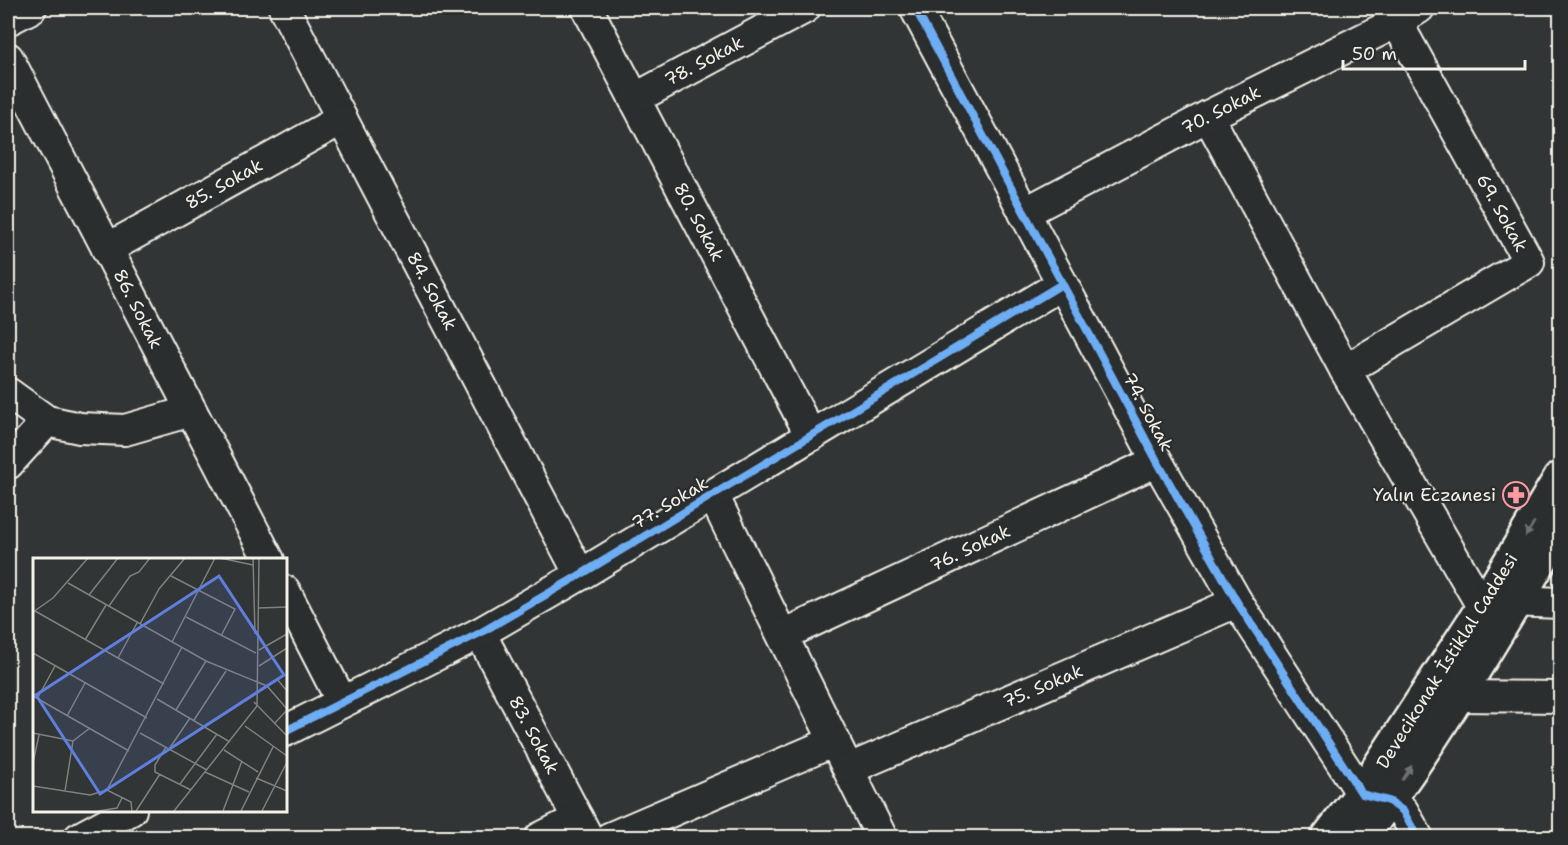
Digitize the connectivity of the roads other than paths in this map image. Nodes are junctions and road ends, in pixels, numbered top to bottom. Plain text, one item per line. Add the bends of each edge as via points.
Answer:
1 (31, 8) edge
2 (284, 8) edge
3 (586, 8) edge
4 (806, 8) edge
5 (915, 8) edge
6 (1402, 12) edge
7 (8, 20) edge
8 (8, 58) edge
9 (634, 99) junction
10 (1208, 116) junction
11 (342, 118) junction
12 (1024, 213) junction
13 (107, 249) junction
14 (1062, 284) junction
15 (1345, 370) junction
16 (8, 393) edge
17 (191, 411) junction
18 (47, 421) junction
19 (811, 436) junction
20 (1157, 461) junction
21 (8, 464) edge
22 (1560, 479) edge
23 (713, 495) junction
24 (1560, 528) edge
25 (268, 558) edge
26 (580, 575) junction
27 (286, 593) edge
28 (1238, 603) junction
29 (1560, 603) edge
30 (1499, 604) junction
31 (480, 633) junction
32 (783, 635) junction
33 (1456, 696) junction
34 (1560, 697) edge
35 (342, 702) junction
36 (286, 730) edge
37 (835, 741) junction
38 (849, 769) junction
39 (1376, 797) junction
40 (127, 812) edge
41 (583, 828) edge
42 (79, 837) edge
43 (540, 837) edge
44 (609, 837) edge
45 (882, 837) edge
46 (1328, 837) edge
47 (1360, 837) edge
48 (1418, 837) edge

1 - 7 street
2 - 11 street, 84. Sokak
3 - 9 street, 80. Sokak
4 - 9 street, 78. Sokak
5 - 12 street, 74. Sokak
6 - 10 street, 70. Sokak
6 - 15 street, 69. Sokak via 1529,262
8 - 13 street, 86. Sokak
9 - 19 street, 80. Sokak
10 - 12 street, 70. Sokak
10 - 15 street
11 - 13 street, 85. Sokak
11 - 26 street, 84. Sokak
12 - 14 street, 74. Sokak
13 - 17 street, 86. Sokak
14 - 19 street, 77. Sokak
14 - 20 street, 74. Sokak
15 - 30 street
16 - 18 street
17 - 18 street via 125,430 80,428
17 - 25 street, 86. Sokak
18 - 21 street
19 - 23 street, 77. Sokak
20 - 28 street, 74. Sokak
20 - 32 street, 76. Sokak
22 -> 30 main road, Devecikonak İstiklal Caddesi
23 - 26 street, 77. Sokak
23 - 32 street
24 - 30 main road, Devecikonak İstiklal Caddesi
26 - 31 street, 77. Sokak
27 - 35 street
28 - 38 street, 75. Sokak
28 - 39 street, 74. Sokak
29 - 30 street
30 - 33 main road, Devecikonak İstiklal Caddesi
30 - 39 main road, Devecikonak İstiklal Caddesi
31 - 35 street, 77. Sokak
31 - 41 street, 83. Sokak
32 - 37 street
33 - 34 street
39 -> 33 main road, Devecikonak İstiklal Caddesi
35 - 36 street, 77. Sokak
37 - 38 street
37 - 44 street
38 - 45 street
39 - 46 main road, Devecikonak İstiklal Caddesi
39 - 47 main road, Devecikonak İstiklal Caddesi
39 - 48 street, 74. Sokak via 1403,811
40 - 42 street
41 - 43 street

